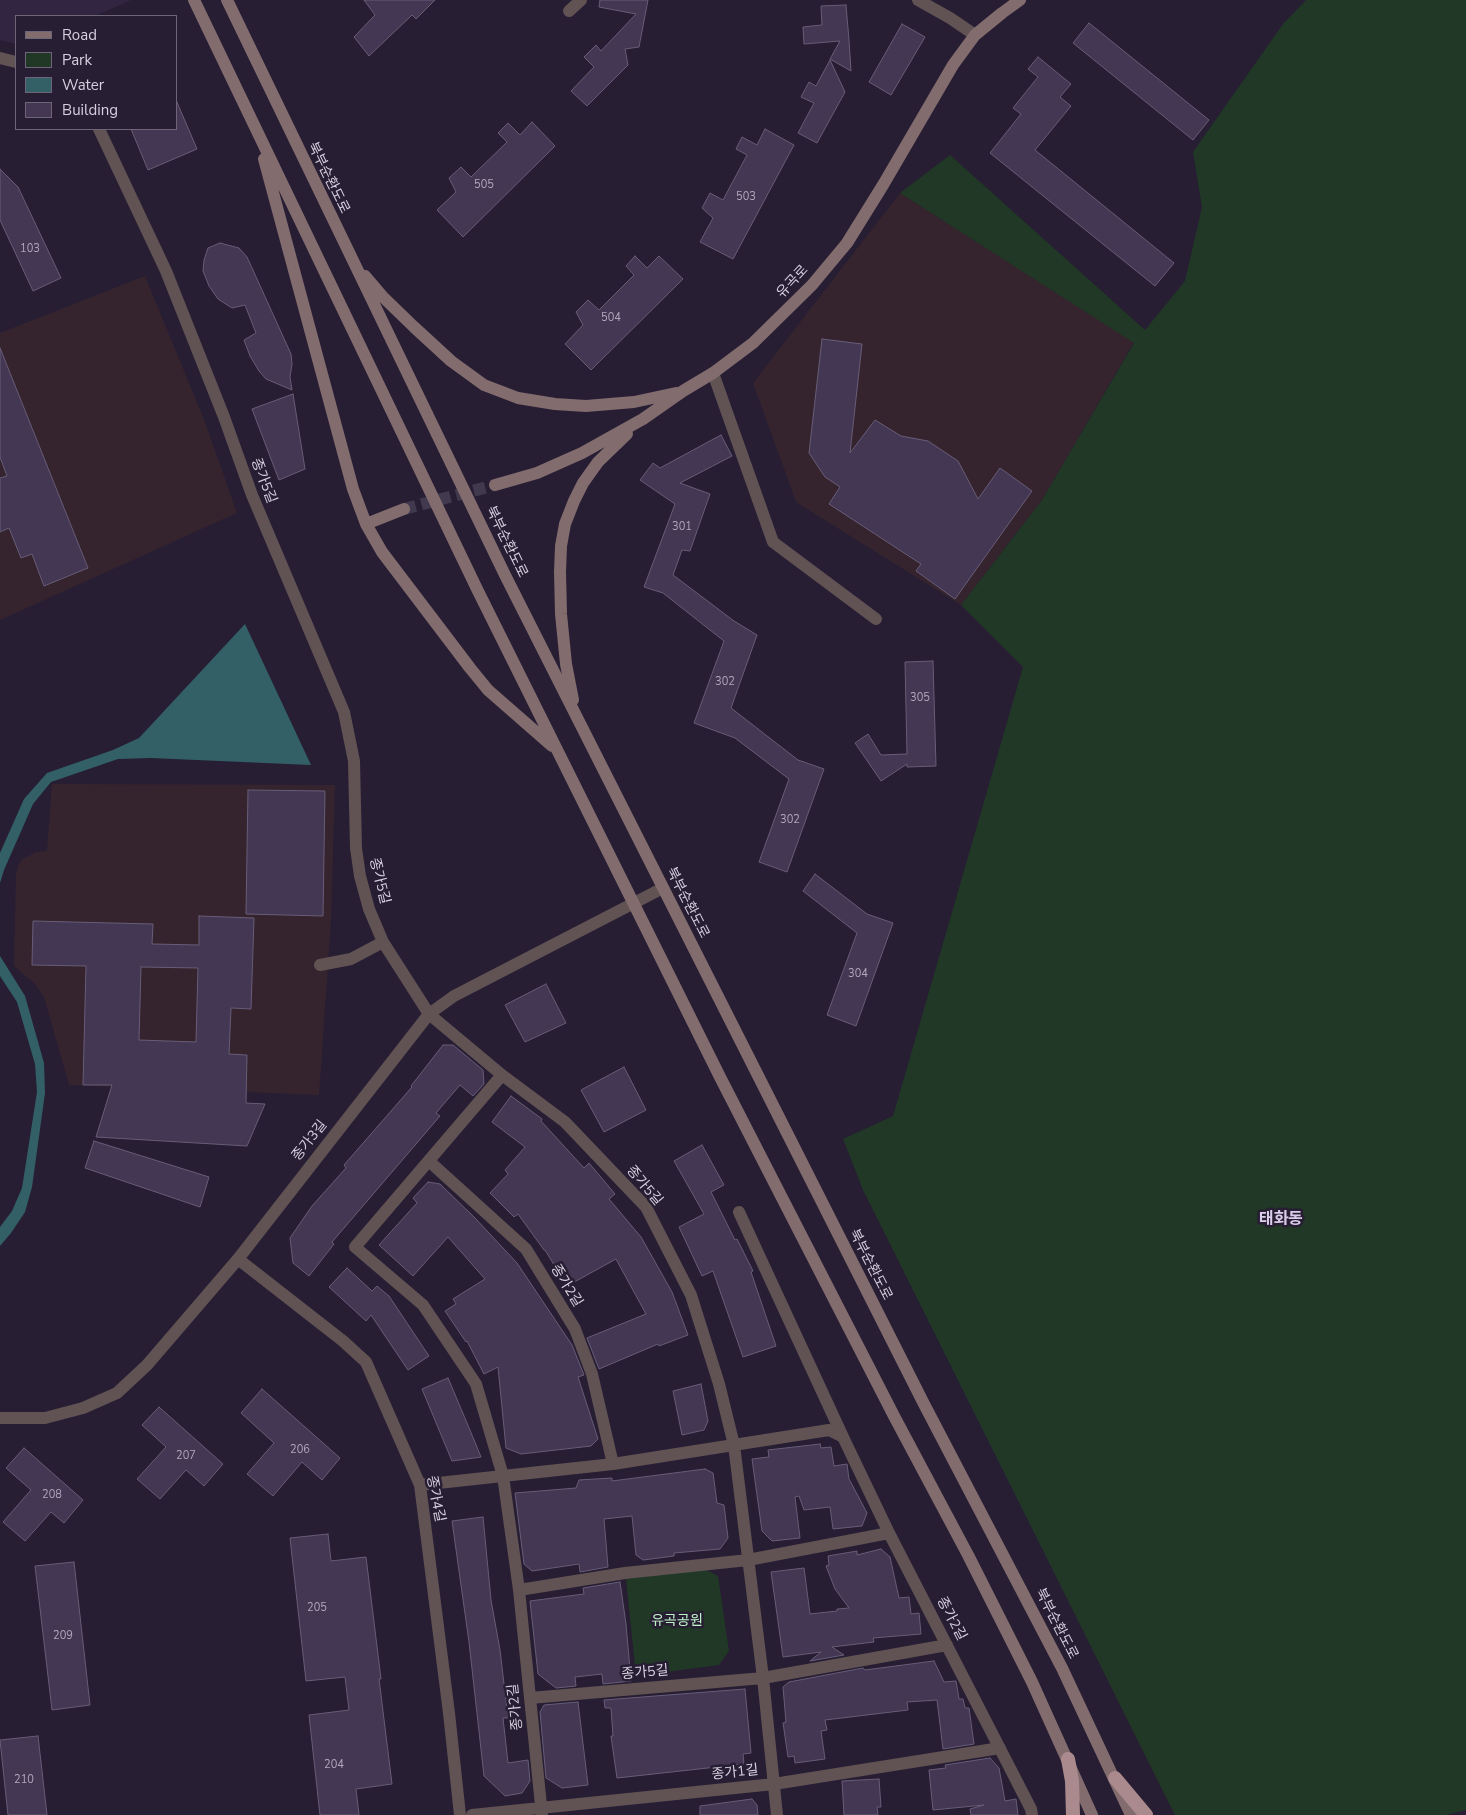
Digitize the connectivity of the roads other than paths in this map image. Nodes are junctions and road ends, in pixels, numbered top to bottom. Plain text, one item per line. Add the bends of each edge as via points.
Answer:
1 (194, 0) edge
2 (227, 0) edge
3 (581, 0) edge
4 (918, 0) edge
5 (1020, 0) edge
6 (569, 11) dead end
7 (975, 35) junction
8 (0, 58) edge
9 (15, 62) edge
10 (252, 121) junction
11 (98, 130) edge
12 (352, 261) junction
13 (713, 373) junction
14 (683, 392) junction
15 (643, 419) junction
16 (496, 484) tunnel mouth
17 (404, 509) tunnel mouth
18 (366, 524) junction
19 (876, 619) dead end
20 (575, 714) junction
21 (557, 751) junction
22 (663, 888) junction
23 (632, 903) junction
24 (383, 942) junction
25 (320, 965) dead end
26 (429, 1014) junction
27 (502, 1075) junction
28 (430, 1162) junction
29 (739, 1212) dead end
30 (238, 1259) junction
31 (0, 1418) edge
32 (843, 1437) junction
33 (734, 1445) junction
34 (613, 1464) junction
35 (503, 1476) junction
36 (420, 1485) junction
37 (889, 1533) junction
38 (748, 1560) junction
39 (519, 1590) junction
40 (947, 1645) junction
41 (763, 1678) junction
42 (530, 1698) junction
43 (1000, 1748) junction
44 (1068, 1759) junction
45 (1115, 1778) junction
46 (774, 1784) junction
47 (542, 1812) edge
48 (460, 1815) edge
49 (472, 1815) edge
50 (777, 1815) edge
51 (1032, 1815) edge
52 (1073, 1815) edge
53 (1092, 1815) edge
54 (1131, 1815) edge
55 (1146, 1815) edge

1 - 10 main road
2 - 12 main road, 북부순환도로
3 - 6 street
4 - 7 street
5 - 7 main road, 유곡로
7 - 13 main road, 유곡로 via 953,65 847,243 784,313 753,343
8 - 9 street
10 - 18 main road
10 - 21 main road
11 - 24 street, 종가5길 via 166,271 252,495 344,712 354,761 356,848 360,876
12 - 14 main road via 382,296 451,361 484,384 518,398 586,406 634,402
12 - 20 main road, 북부순환도로
13 - 14 main road, 유곡로
13 - 19 street via 773,542
14 - 15 main road, 유곡로
15 - 16 main road, 유곡로 via 582,454 537,473
15 - 20 main road via 598,462 580,489 565,524 561,546 561,614
17 - 18 main road
18 - 21 main road via 382,552 476,676
20 - 22 main road, 북부순환도로
21 - 23 main road
22 - 23 street, 종가3길
22 - 45 main road, 북부순환도로 via 924,1404 1062,1668
23 - 26 street, 종가3길 via 454,996
23 - 44 main road via 968,1555
24 - 25 street via 351,959
24 - 26 street, 종가5길
26 - 27 street, 종가5길
26 - 30 street, 종가3길
27 - 28 street
27 - 33 street, 종가5길 via 565,1122 646,1207 691,1295
28 - 34 street, 종가2길 via 526,1249 575,1329 592,1374
28 - 35 street, 종가2길 via 355,1247 423,1305 476,1384
29 - 32 street, 종가2길
30 - 31 street, 종가3길 via 147,1365 117,1393 83,1408 46,1418
30 - 36 street, 종가4길 via 366,1362
32 - 33 street via 830,1430
32 - 37 street, 종가2길
33 - 34 street
33 - 38 street, 종가5길
34 - 35 street
35 - 36 street
35 - 39 street, 종가2길
36 - 48 street, 종가4길
37 - 38 street
37 - 40 street, 종가2길
38 - 39 street via 625,1573
38 - 41 street, 종가5길
39 - 42 street, 종가2길
40 - 41 street, 종가5길
40 - 43 street, 종가2길
41 - 42 street, 종가5길
41 - 46 street, 종가5길
42 - 47 street, 종가2길
43 - 46 street, 종가1길
43 - 51 street, 종가2길
44 - 52 highway
44 - 53 main road
45 - 54 main road, 북부순환도로
45 - 55 highway
46 - 47 street, 종가1길
46 - 50 street, 종가5길
47 - 49 street, 종가1길

